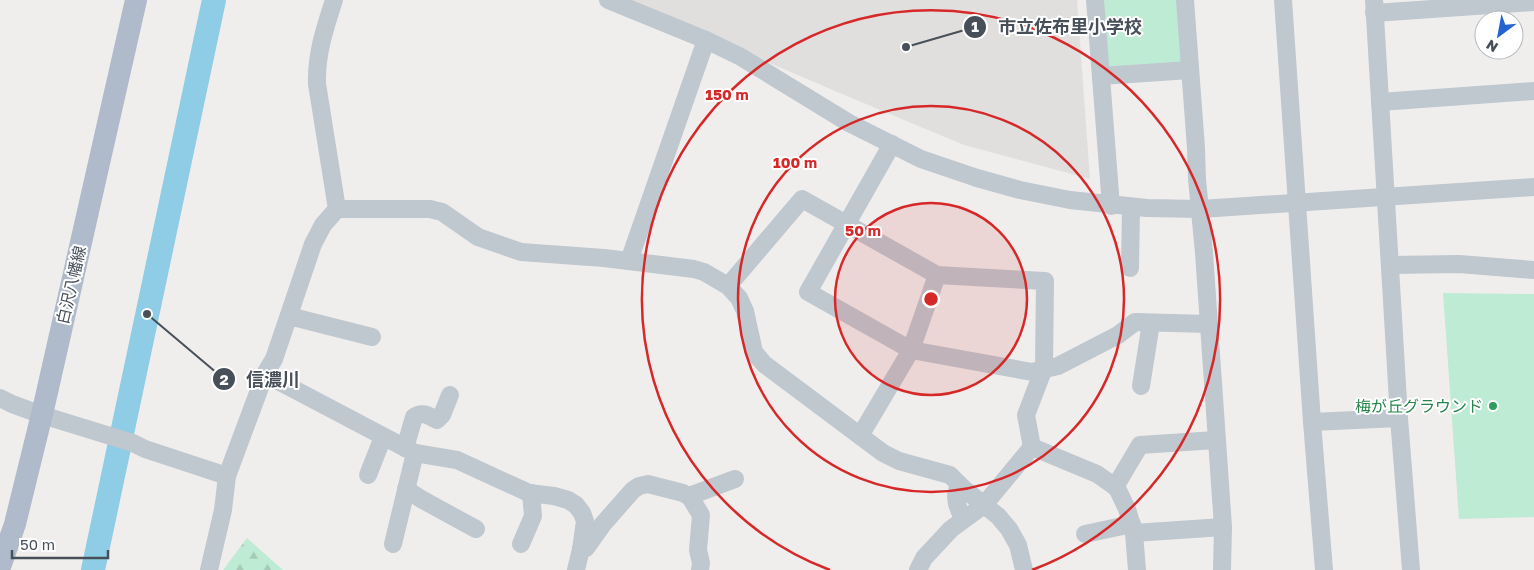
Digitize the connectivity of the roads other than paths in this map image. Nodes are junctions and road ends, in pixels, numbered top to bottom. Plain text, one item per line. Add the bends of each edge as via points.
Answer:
1 (136, 0) edge
2 (334, 0) edge
3 (608, 0) edge
4 (1095, 0) edge
5 (1185, 0) edge
6 (1283, 0) edge
7 (1534, 2) edge
8 (1374, 7) edge
9 (706, 40) junction
10 (1190, 70) junction
11 (1101, 76) junction
12 (1534, 91) edge
13 (1380, 102) junction
14 (892, 144) junction
15 (1534, 186) edge
16 (1386, 197) junction
17 (1298, 203) junction
18 (1111, 206) junction
19 (1131, 207) junction
20 (337, 209) junction
21 (1200, 209) junction
22 (847, 224) junction
23 (629, 261) junction
24 (1390, 265) junction
25 (1130, 268) dead end
26 (1534, 270) edge
27 (937, 275) junction
28 (728, 286) junction
29 (289, 316) junction
30 (1151, 322) junction
31 (1208, 324) junction
32 (372, 337) dead end
33 (911, 350) junction
34 (1043, 371) junction
35 (265, 374) junction
36 (1141, 386) dead end
37 (450, 396) dead end
38 (0, 398) edge
39 (42, 415) junction
40 (1399, 418) junction
41 (1312, 422) junction
42 (860, 436) junction
43 (383, 437) junction
44 (1216, 440) junction
45 (1032, 447) junction
46 (410, 451) junction
47 (368, 475) dead end
48 (227, 476) junction
49 (735, 478) dead end
50 (960, 485) junction
51 (1115, 487) junction
52 (406, 488) junction
53 (531, 494) junction
54 (690, 497) junction
55 (984, 504) junction
56 (964, 519) junction
57 (1223, 527) junction
58 (476, 529) dead end
59 (1133, 529) junction
60 (1086, 534) dead end
61 (393, 544) dead end
62 (521, 544) dead end
63 (581, 549) junction
64 (0, 567) edge
65 (208, 570) edge
66 (576, 570) edge
67 (700, 570) edge
68 (918, 570) edge
69 (1024, 570) edge
70 (1137, 570) edge
71 (1222, 570) edge
72 (1324, 570) edge
73 (1411, 570) edge

1 - 39 main road, 白沢八幡線
2 - 20 street via 316,69
3 - 9 street
4 - 11 street
5 - 10 street
6 - 17 street
7 - 8 street
8 - 13 street
9 - 14 street via 741,57 849,123
9 - 23 street
10 - 11 street
10 - 21 street
11 - 18 street
12 - 13 street
13 - 16 street
14 - 18 street via 921,159 977,178 1037,194
14 - 22 street
15 - 16 street
16 - 17 street
16 - 24 street
17 - 21 street
17 - 41 street
18 - 19 street
19 - 21 street
19 - 25 street
20 - 23 street via 430,209 442,212 478,237 521,252
20 - 29 street via 322,226 313,244
21 - 31 street
22 - 27 street
22 - 28 street via 802,198
22 - 33 street via 808,292
23 - 28 street via 694,269
24 - 26 street via 1459,264
24 - 40 street
27 - 33 street
27 - 34 street via 1045,280
28 - 42 street via 745,311 754,352 764,364
29 - 32 street
29 - 35 street via 274,359
30 - 31 street
30 - 34 street via 1135,322 1118,335
30 - 36 street
31 - 44 street
33 - 34 street via 1032,372
33 - 42 street
34 - 45 street via 1026,414
35 - 43 street
35 - 48 street
37 - 46 street via 438,420 424,414 414,417
38 - 39 street
39 - 48 street
39 - 64 main road, 白沢八幡線 via 15,524
40 - 41 street
40 - 73 street
41 - 72 street
42 - 50 street via 899,461 950,475
43 - 46 street
43 - 47 street
44 - 51 street via 1140,445
44 - 57 street
45 - 51 street via 1097,474
45 - 55 street
46 - 52 street
46 - 53 street via 456,460
48 - 65 street via 223,510
49 - 54 street
50 - 55 street
50 - 56 street via 956,496
51 - 59 street
52 - 58 street via 420,500
52 - 61 street
53 - 62 street via 533,516
53 - 63 street via 554,496 576,505 585,522
54 - 63 street via 648,484 639,486 603,524 586,548
54 - 67 street via 701,515
55 - 56 street
55 - 69 street via 1009,529 1018,545
56 - 68 street via 924,558
57 - 59 street
57 - 71 street
59 - 60 street
59 - 70 street
63 - 66 street

